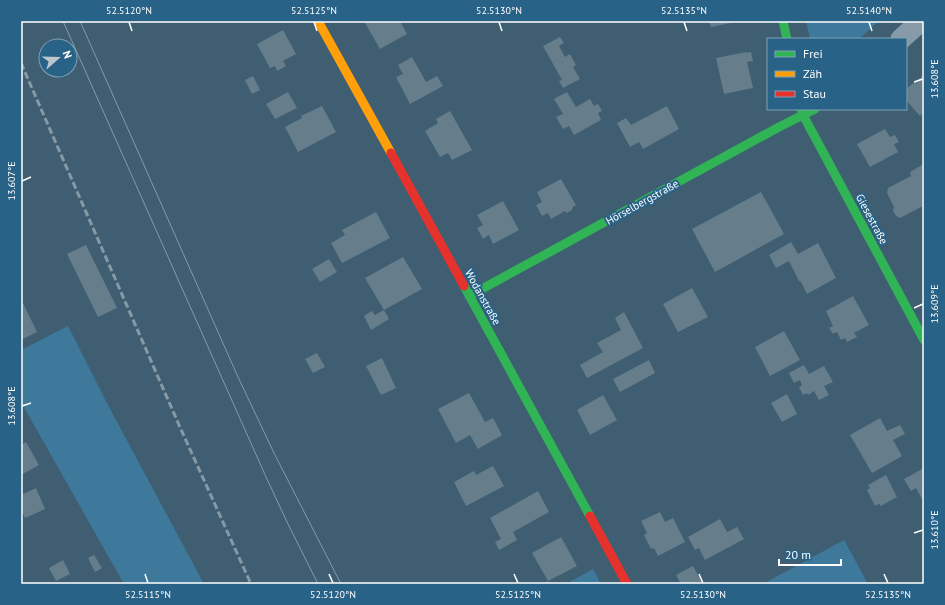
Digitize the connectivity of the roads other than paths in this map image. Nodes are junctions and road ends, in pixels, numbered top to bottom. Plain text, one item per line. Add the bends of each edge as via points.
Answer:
1 (318, 21) edge
2 (783, 21) edge
3 (921, 21) edge
4 (787, 38) edge
5 (902, 38) edge
6 (802, 112) edge
7 (469, 296) junction
8 (924, 340) edge
9 (627, 584) edge

1 - 7 street, Wodanstraße
2 - 4 street
3 - 5 street
6 - 7 street, Hörselbergstraße
6 - 8 street, Giesestraße
7 - 9 street, Wodanstraße

